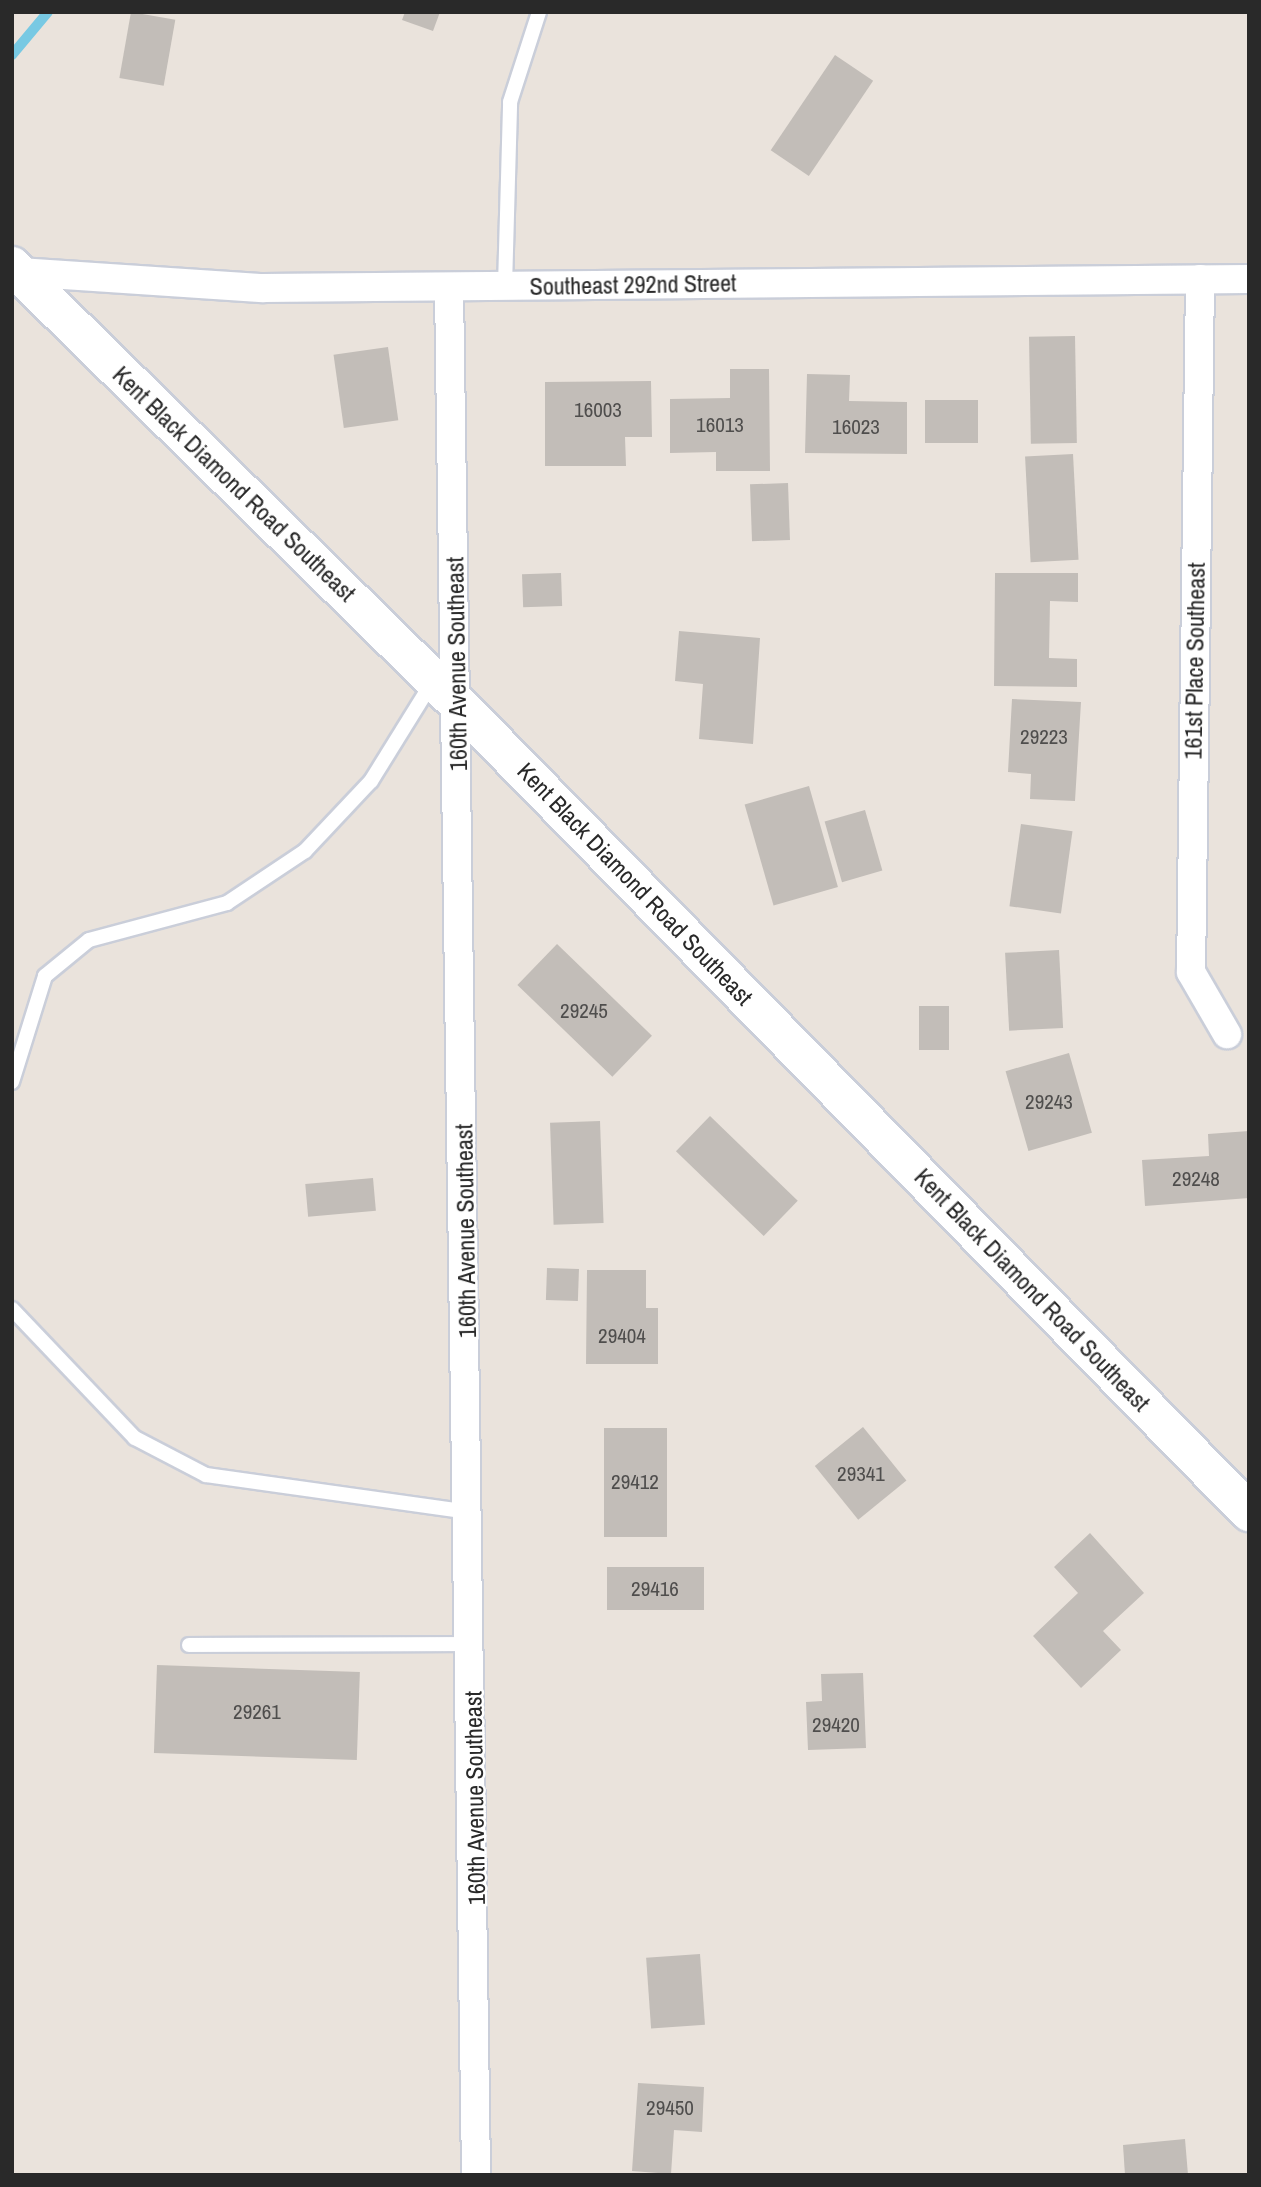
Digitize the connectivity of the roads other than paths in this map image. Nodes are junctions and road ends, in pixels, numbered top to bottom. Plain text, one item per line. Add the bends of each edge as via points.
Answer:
1 (539, 12) edge
2 (15, 269) edge
3 (1200, 279) junction
4 (1249, 279) edge
5 (505, 286) junction
6 (449, 287) junction
7 (446, 692) junction
8 (1227, 1034) dead end
9 (12, 1082) edge
10 (12, 1309) edge
11 (1249, 1512) edge
12 (470, 1513) junction
13 (472, 1644) junction
14 (189, 1646) dead end
15 (476, 2175) edge

1 - 5 lane via 510,102
2 - 6 street, Southeast 292nd Street via 263,288
2 - 7 street, Kent Black Diamond Road Southeast
3 - 4 street, Southeast 292nd Street
3 - 5 street, Southeast 292nd Street
3 - 8 street, 161st Place Southeast via 1191,972
5 - 6 street, Southeast 292nd Street
6 - 7 street, 160th Avenue Southeast
7 - 9 lane via 305,851 227,903 89,940 45,976
7 - 11 street, Kent Black Diamond Road Southeast
7 - 12 street, 160th Avenue Southeast
10 - 12 lane via 135,1438 206,1475
12 - 13 street, 160th Avenue Southeast
13 - 14 lane
13 - 15 street, 160th Avenue Southeast

